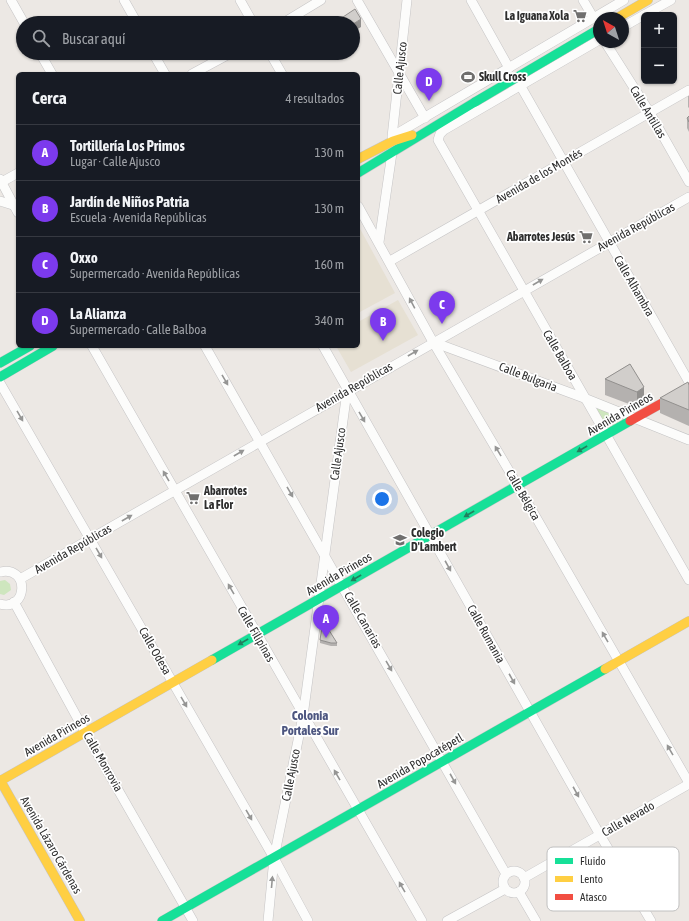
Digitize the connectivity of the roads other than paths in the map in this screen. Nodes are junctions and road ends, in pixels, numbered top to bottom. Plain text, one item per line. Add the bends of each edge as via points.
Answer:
1 (11, 0) edge
2 (124, 0) edge
3 (240, 0) edge
4 (321, 0) edge
5 (356, 0) edge
6 (407, 0) edge
7 (471, 0) edge
8 (583, 0) edge
9 (624, 0) edge
10 (648, 0) edge
11 (671, 0) edge
12 (602, 12) edge
13 (627, 12) edge
14 (649, 12) edge
15 (20, 16) edge
16 (133, 16) edge
17 (249, 16) edge
18 (295, 16) edge
19 (593, 17) joint
20 (641, 17) edge
21 (629, 24) edge
22 (593, 33) edge
23 (593, 43) edge
24 (609, 48) edge
25 (44, 60) edge
26 (157, 60) edge
27 (217, 60) edge
28 (274, 60) edge
29 (509, 68) junction
30 (51, 72) edge
31 (164, 72) edge
32 (196, 72) edge
33 (281, 72) edge
34 (399, 73) junction
35 (520, 85) junction
36 (689, 90) edge
37 (650, 113) junction
38 (426, 118) junction
39 (425, 130) junction
40 (392, 136) junction
41 (375, 149) junction
42 (392, 153) junction
43 (360, 158) edge
44 (564, 162) junction
45 (360, 172) edge
46 (16, 174) edge
47 (1, 182) edge
48 (689, 182) edge
49 (689, 197) edge
50 (0, 201) edge
51 (16, 207) edge
52 (16, 209) edge
53 (360, 210) edge
54 (478, 211) junction
55 (378, 242) junction
56 (608, 242) junction
57 (390, 261) junction
58 (524, 291) junction
59 (433, 342) junction
60 (26, 348) edge
61 (49, 348) edge
62 (93, 348) edge
63 (206, 348) edge
64 (324, 348) edge
65 (0, 363) edge
66 (0, 376) edge
67 (689, 382) edge
68 (0, 383) edge
69 (689, 388) edge
70 (347, 391) junction
71 (584, 398) junction
72 (636, 419) junction
73 (606, 436) junction
74 (689, 440) edge
75 (260, 441) junction
76 (518, 486) junction
77 (175, 490) junction
78 (431, 536) junction
79 (91, 539) junction
80 (325, 553) junction
81 (0, 572) edge
82 (20, 579) junction
83 (689, 580) edge
84 (343, 585) junction
85 (319, 599) junction
86 (14, 602) junction
87 (0, 604) edge
88 (689, 620) edge
89 (257, 635) junction
90 (619, 661) junction
91 (173, 683) junction
92 (530, 712) junction
93 (303, 716) junction
94 (86, 732) junction
95 (443, 761) junction
96 (0, 781) edge
97 (689, 784) edge
98 (358, 810) junction
99 (600, 835) junction
100 (579, 847) edge
101 (607, 847) edge
102 (274, 858) junction
103 (547, 865) edge
104 (506, 874) junction
105 (524, 878) junction
106 (505, 889) junction
107 (519, 892) junction
108 (186, 908) junction
109 (645, 911) edge
110 (80, 921) edge
111 (162, 921) edge
112 (194, 921) edge
113 (268, 921) edge
114 (308, 921) edge
115 (422, 921) edge
116 (447, 921) edge
117 (536, 921) edge
118 (651, 921) edge

1 - 15 street
2 - 16 street
3 - 17 street
4 - 18 street
5 - 34 street
6 - 34 street, Calle Ajusco
7 - 29 street
8 - 19 street
9 - 12 street
10 - 13 main road
11 - 14 street
19 - 29 street
20 - 21 street
22 - 39 main road, bridge
23 - 35 street
24 - 37 street, Calle Antillas
25 - 30 street
26 - 31 street
27 - 32 street
28 - 33 street
29 - 38 street
34 - 38 street
34 - 40 street, Calle Ajusco
35 - 44 street, Calle Alhambra
35 - 54 street, Calle Balboa via 444,130 438,137 439,145
36 - 37 street, Avenida de los Montés
37 - 44 street, Avenida de los Montés
37 - 48 street, Calle Antillas
38 - 40 street
39 - 41 main road
39 - 42 main road
40 - 41 street
41 - 43 main road
42 - 45 main road
42 - 55 street
44 - 54 street, Avenida de los Montés
44 - 56 street, Calle Alhambra
46 - 47 street
47 - 51 street
49 - 56 street, Avenida Repúblicas
50 - 52 street
53 - 55 street, Calle Bélgica
54 - 57 street, Avenida de los Montés
54 - 58 street, Calle Balboa
55 - 57 street, Calle Bélgica
58 -> 56 street, Avenida Repúblicas
56 - 67 street, Calle Alhambra
59 -> 57 street, Calle Bélgica
58 - 59 street, Avenida Repúblicas
58 - 71 street, Calle Balboa
70 -> 59 street, Avenida Repúblicas
59 - 71 street, Calle Bulgaria
76 -> 59 street, Calle Bélgica
60 - 65 main road
61 - 66 main road
77 -> 62 street, Calle Filipinas
63 -> 75 street, Calle Canarias
64 - 70 street, Calle Rumania
68 -> 79 street, Calle Odesa
69 - 72 main road, Avenida Pirineos
70 - 75 street, Avenida Repúblicas
70 -> 78 street, Calle Rumania
70 - 80 street, Calle Ajusco
71 - 72 street, Calle Bulgaria
71 - 73 street, Calle Balboa
72 - 73 main road, Avenida Pirineos
72 - 74 street, Calle Bulgaria
73 -> 76 main road, Avenida Pirineos
73 - 83 street, Calle Balboa
77 -> 75 street, Avenida Repúblicas
75 -> 80 street, Calle Canarias
76 -> 78 main road, Avenida Pirineos
90 -> 76 street, Calle Bélgica
79 -> 77 street, Avenida Repúblicas
89 -> 77 street, Calle Filipinas
78 -> 84 main road, Avenida Pirineos
78 -> 92 street, Calle Rumania
79 - 82 street, Avenida Repúblicas
79 -> 91 street, Calle Odesa
80 - 84 street, Calle Canarias
80 - 85 street, Calle Ajusco
81 - 82 street via 12,572
82 - 86 street via 21,594
84 - 85 main road, Avenida Pirineos
84 -> 95 street, Calle Canarias
85 - 89 main road, Avenida Pirineos
85 - 93 street, Calle Ajusco
86 - 87 street via 9,605
86 - 94 street, Calle Monrovia
88 - 90 main road, Avenida Popocatépetl
89 -> 91 main road, Avenida Pirineos
89 - 93 street, Calle Filipinas
90 - 92 main road, Avenida Popocatépetl
97 -> 90 street, Calle Bélgica
91 - 94 main road, Avenida Pirineos
91 -> 102 street, Calle Odesa
92 - 95 main road, Avenida Popocatépetl
92 -> 99 street, Calle Rumania
98 -> 93 street, Calle Filipinas
93 - 102 street, Calle Ajusco
94 - 96 main road, Avenida Pirineos
94 - 108 street, Calle Monrovia
95 - 98 main road, Avenida Popocatépetl
95 -> 104 street, Calle Canarias
96 - 110 main road, Avenida Lázaro Cárdenas
97 - 99 street, Calle Nevado
98 - 102 main road, Avenida Popocatépetl
115 -> 98 street, Calle Filipinas
99 - 100 street, Calle Nevado
99 - 101 street, Calle Rumania
102 - 108 main road, Avenida Popocatépetl
113 -> 102 street, Calle Ajusco
102 - 114 street, Calle Odesa
103 - 105 street, Calle Nevado
104 - 105 street via 516,871
104 - 106 street via 503,881
105 - 107 street via 524,886
106 - 107 street via 513,893
106 - 116 street
107 - 117 street
108 - 111 main road, Avenida Popocatépetl
108 - 112 street, Calle Monrovia
109 - 118 street, Calle Rumania

